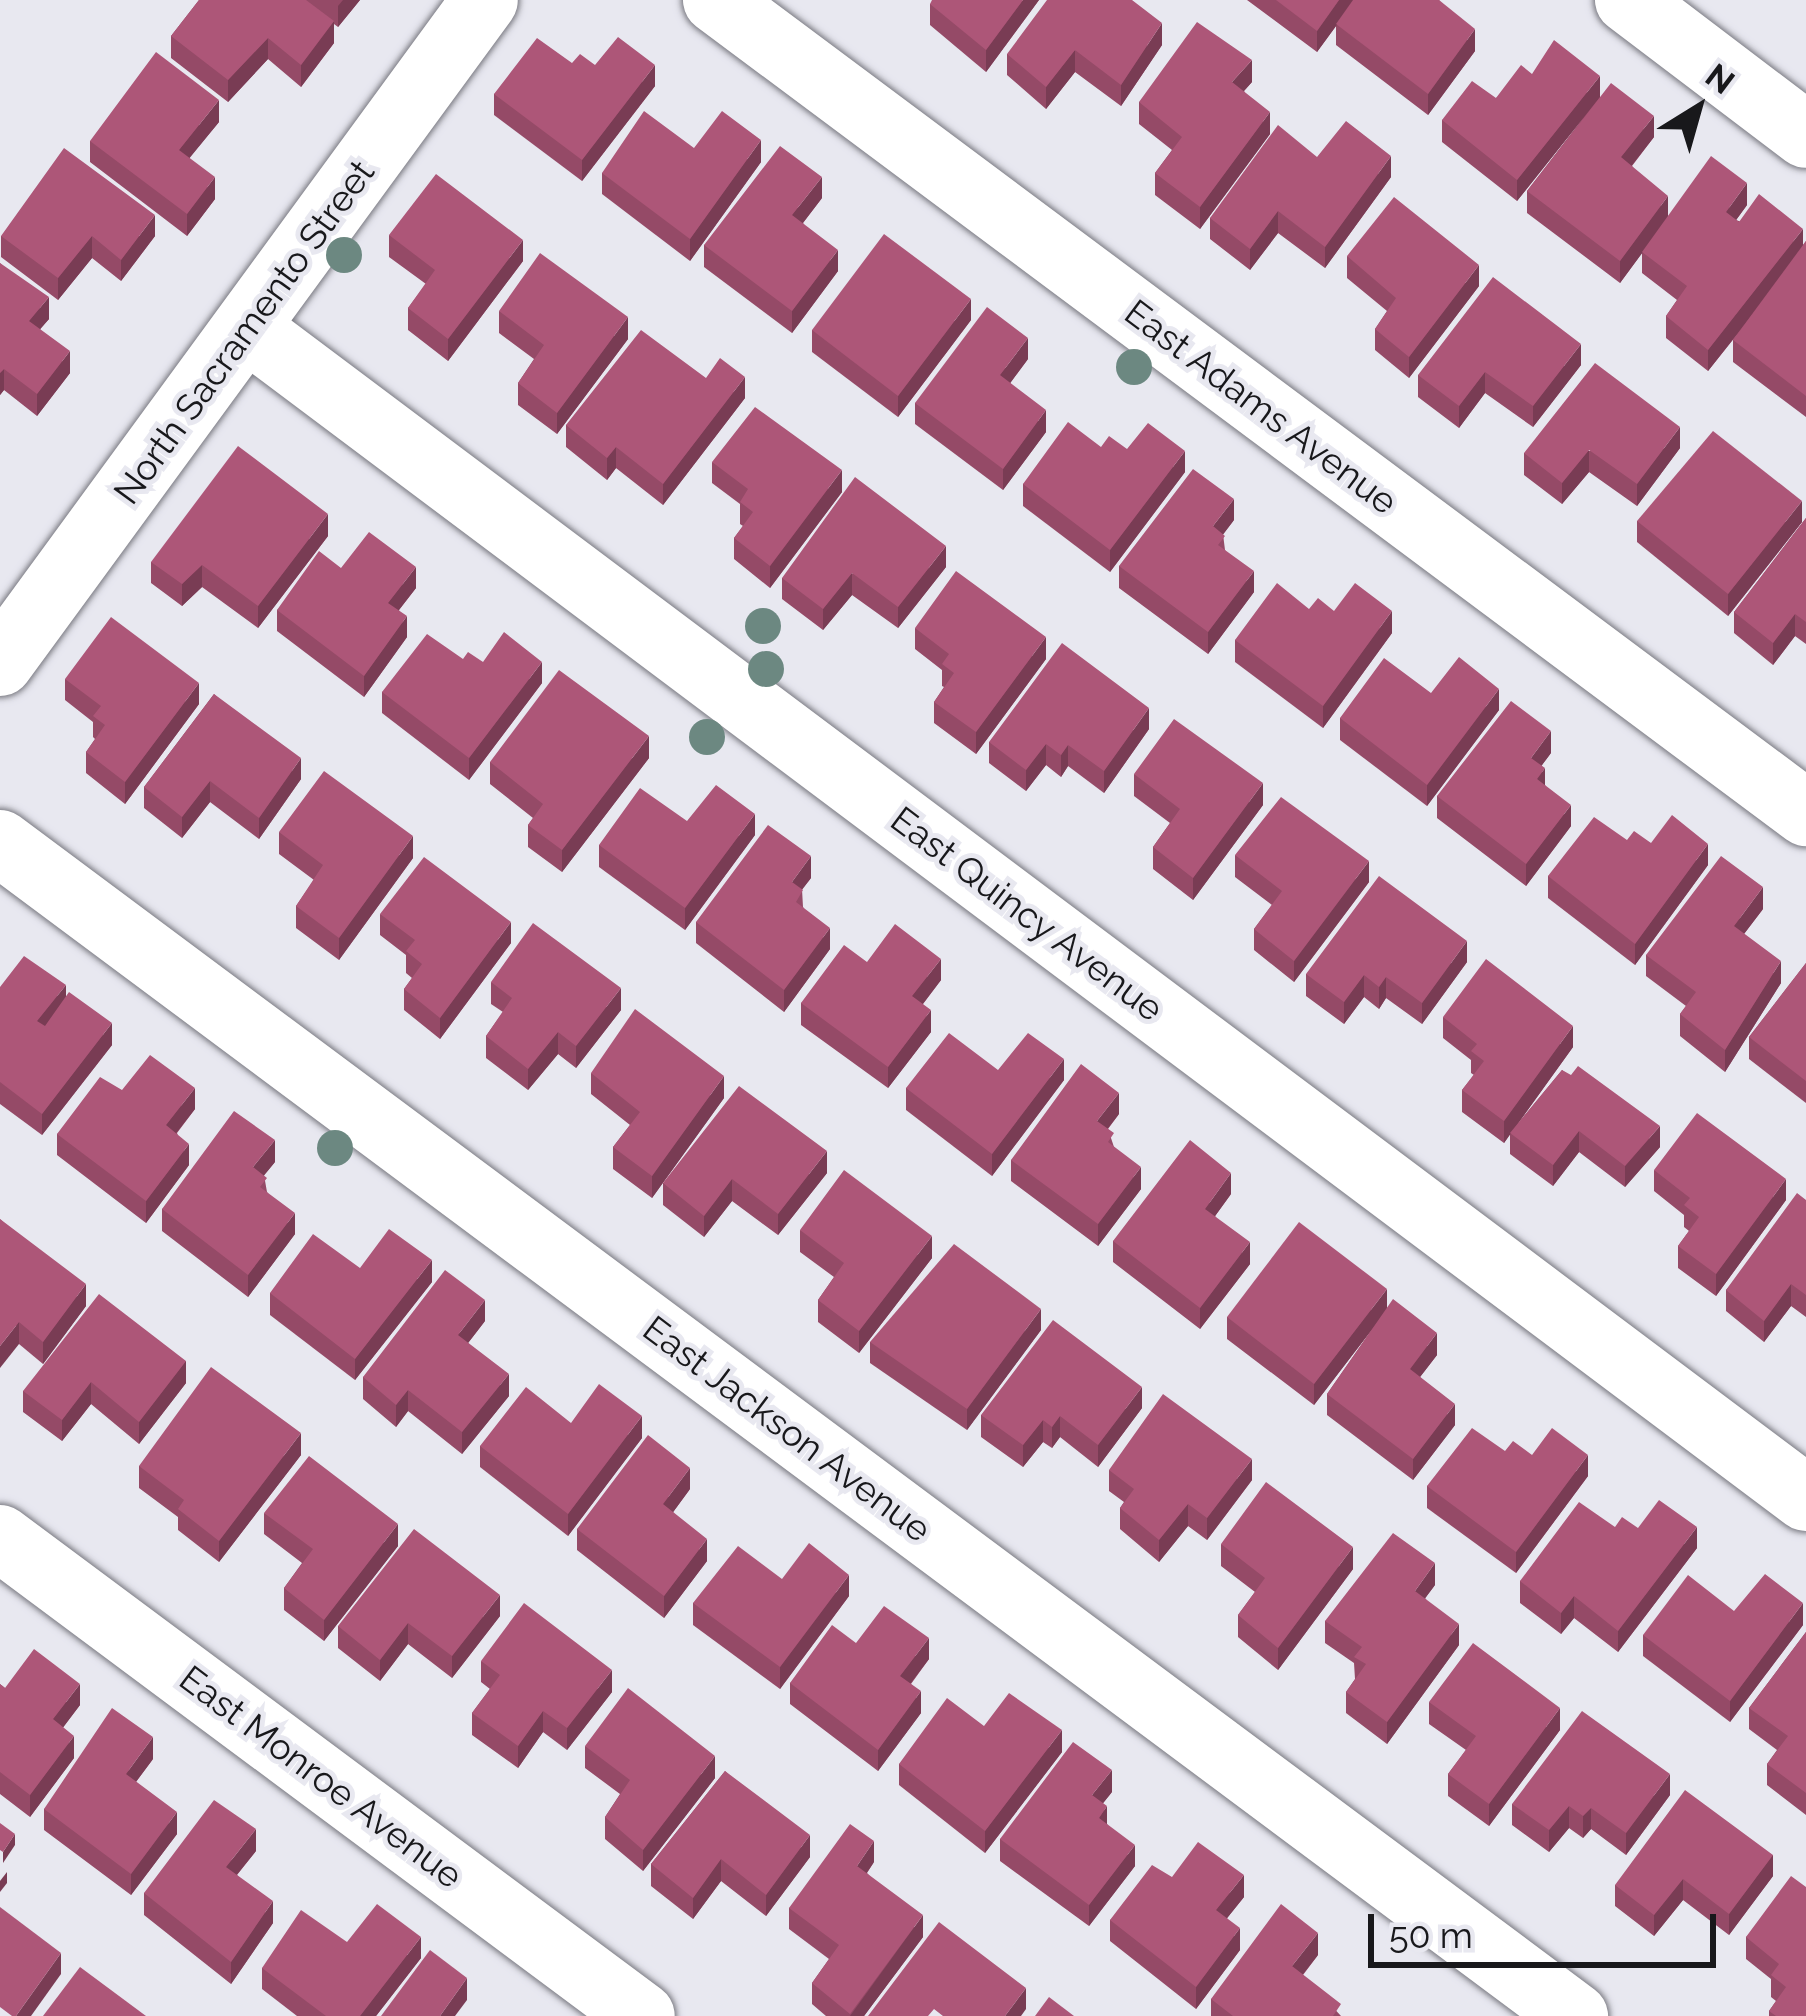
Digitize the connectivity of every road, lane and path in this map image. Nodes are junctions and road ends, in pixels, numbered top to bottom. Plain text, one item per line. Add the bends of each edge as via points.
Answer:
1 (485, 0) edge
2 (716, 0) edge
3 (1628, 0) edge
4 (1806, 135) edge
5 (249, 330) junction
6 (0, 663) edge
7 (1806, 813) edge
8 (0, 843) edge
9 (1806, 1498) edge
10 (0, 1538) edge
11 (642, 2016) edge
12 (1575, 2016) edge

1 - 5 street, North Sacramento Street
2 - 7 street, East Adams Avenue
3 - 4 street
5 - 6 street, North Sacramento Street
5 - 9 street, East Quincy Avenue
8 - 12 street, East Jackson Avenue
10 - 11 street, East Monroe Avenue

